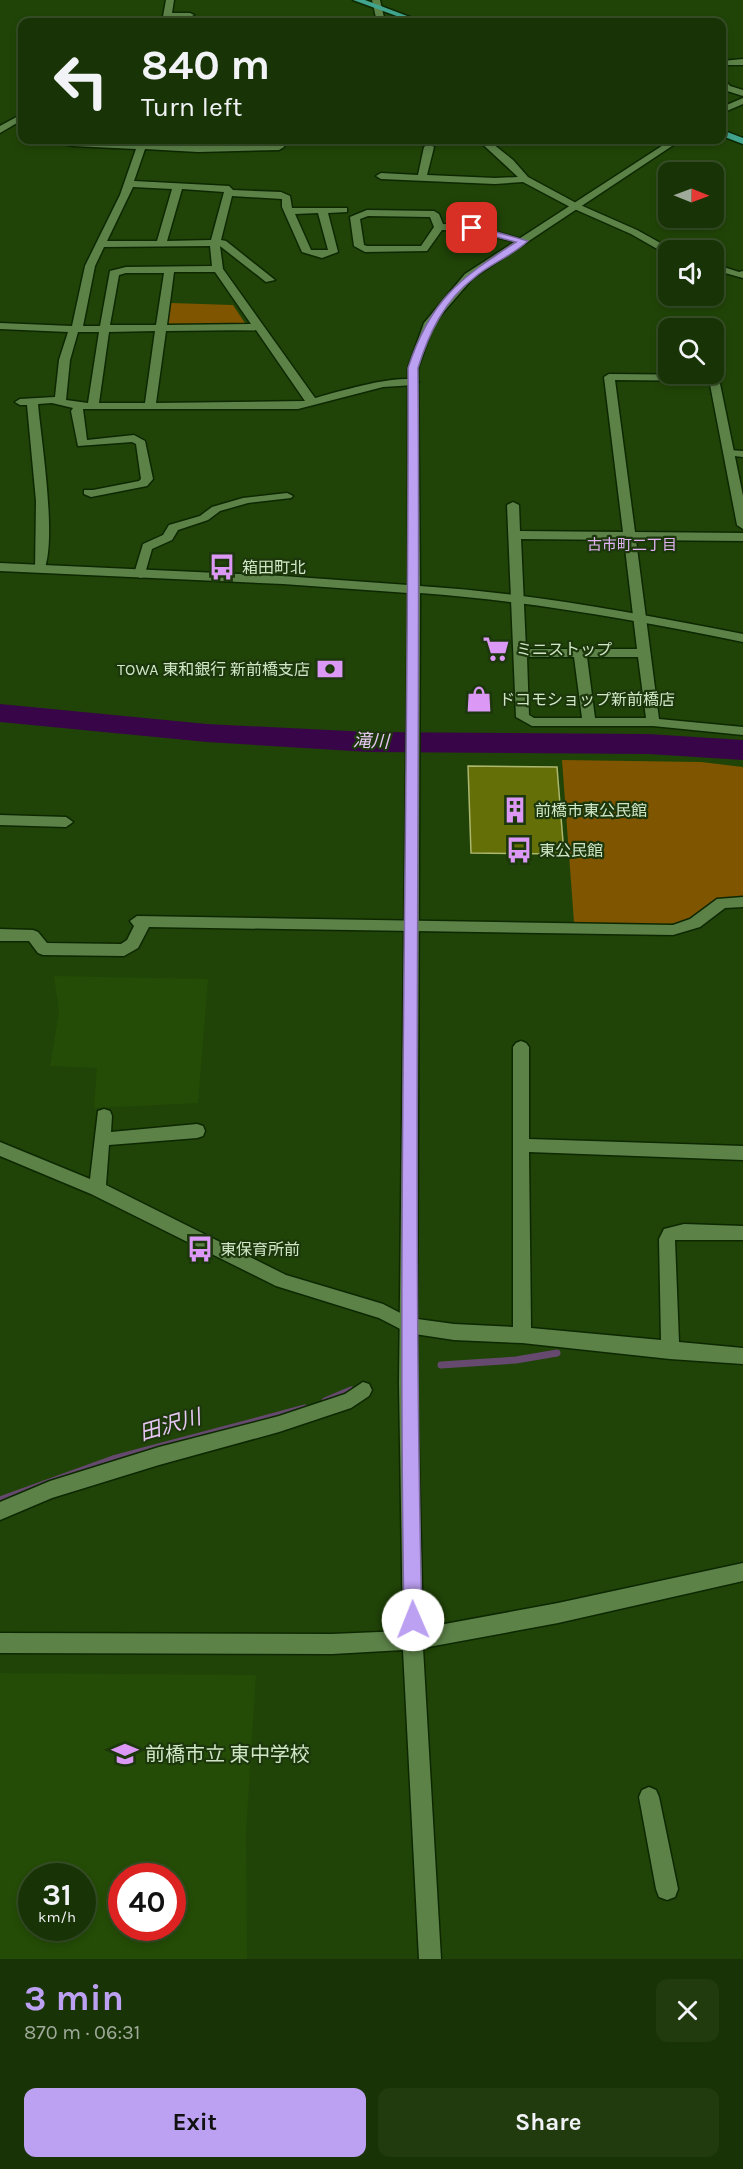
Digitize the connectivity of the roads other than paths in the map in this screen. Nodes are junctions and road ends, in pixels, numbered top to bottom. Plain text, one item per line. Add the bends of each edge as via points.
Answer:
1 (170, 0) edge
2 (357, 0) edge
3 (377, 4) edge
4 (190, 15) dead end
5 (167, 18) edge
6 (173, 18) edge
7 (410, 18) edge
8 (743, 62) edge
9 (726, 63) edge
10 (726, 86) edge
11 (739, 105) edge
12 (726, 116) edge
13 (18, 119) edge
14 (1, 130) edge
15 (15, 132) dead end
16 (726, 135) edge
17 (743, 141) edge
18 (96, 144) edge
19 (280, 144) edge
20 (488, 144) edge
21 (670, 144) edge
22 (142, 146) junction
23 (429, 147) dead end
24 (381, 176) dead end
25 (422, 177) junction
26 (525, 179) junction
27 (130, 184) junction
28 (178, 186) junction
29 (229, 193) junction
30 (575, 206) junction
31 (322, 210) junction
32 (344, 210) dead end
33 (290, 211) junction
34 (439, 227) junction
35 (523, 241) junction
36 (161, 243) junction
37 (215, 243) junction
38 (101, 244) junction
39 (658, 246) edge
40 (218, 269) junction
41 (169, 270) junction
42 (724, 270) edge
43 (743, 274) edge
44 (270, 280) dead end
45 (0, 326) edge
46 (258, 327) junction
47 (160, 328) junction
48 (74, 329) junction
49 (105, 329) junction
50 (658, 377) edge
51 (414, 382) junction
52 (716, 384) edge
53 (60, 401) junction
54 (94, 404) junction
55 (313, 404) junction
56 (80, 406) junction
57 (150, 406) junction
58 (729, 453) junction
59 (743, 453) edge
60 (88, 492) dead end
61 (287, 496) dead end
62 (513, 505) dead end
63 (743, 525) edge
64 (516, 535) junction
65 (630, 536) junction
66 (743, 537) edge
67 (0, 567) edge
68 (39, 569) junction
69 (140, 574) junction
70 (414, 589) junction
71 (516, 598) junction
72 (639, 617) junction
73 (743, 638) edge
74 (519, 653) junction
75 (580, 653) junction
76 (644, 653) junction
77 (589, 722) junction
78 (653, 722) junction
79 (743, 731) edge
80 (0, 820) edge
81 (66, 822) dead end
82 (743, 902) edge
83 (410, 925) junction
84 (0, 935) edge
85 (521, 1047) dead end
86 (104, 1116) dead end
87 (197, 1131) dead end
88 (102, 1139) junction
89 (523, 1145) junction
90 (0, 1149) edge
91 (743, 1153) edge
92 (97, 1189) junction
93 (743, 1233) edge
94 (408, 1325) junction
95 (522, 1335) junction
96 (670, 1351) junction
97 (743, 1356) edge
98 (363, 1390) dead end
99 (0, 1510) edge
100 (743, 1572) edge
101 (413, 1640) junction
102 (0, 1643) edge
103 (649, 1797) dead end
104 (667, 1889) dead end
105 (430, 1959) edge

1 - 5 street
2 - 3 main road
3 - 7 main road
4 - 6 street
8 - 9 street
10 - 11 street
11 - 12 street
13 - 14 street
14 - 15 street
16 - 17 main road
18 - 22 street
19 - 22 street via 206,149
20 - 26 street
21 - 30 street
22 - 27 street
23 - 25 street
24 - 25 street
25 - 26 street
26 - 30 street
27 - 28 street
27 - 38 street
28 - 29 street via 226,188
28 - 36 street
29 - 33 street via 281,195 287,198
29 - 37 street
30 - 35 street
30 - 39 street
31 - 32 street
31 - 33 street
31 - 33 street via 333,252 322,255 307,252
34 - 34 street via 424,249 365,249 356,239 355,217 367,213 434,214
34 - 35 street via 472,228
35 - 51 street via 469,276 436,313 416,355
36 - 37 street
36 - 38 street
37 - 40 street
37 - 44 street via 230,247
38 - 48 street via 88,272 80,324
40 - 41 street
40 - 46 street
41 - 47 street
41 - 49 street via 114,273
42 - 43 street
45 - 48 street
46 - 47 street
46 - 55 street
47 - 49 street
47 - 57 street
48 - 49 street
48 - 53 street via 66,351
49 - 54 street
50 - 65 street via 609,377
51 - 55 street via 383,384
51 - 70 street
52 - 58 street
53 - 56 street
53 - 68 street via 26,402 42,501
54 - 56 street
54 - 57 street
55 - 57 street
56 - 60 street via 76,411 82,444 134,438 141,443 147,479 143,484
58 - 59 street
58 - 63 street
61 - 69 street via 216,508 204,518 173,528 168,537 147,548
62 - 64 street
64 - 65 street
64 - 71 street
65 - 66 street
65 - 72 street
67 - 68 street
68 - 69 street
69 - 70 street
70 - 71 street
70 - 83 street
71 - 72 street
71 - 74 street
72 - 73 street
72 - 76 street
74 - 75 street
74 - 77 street via 523,717 531,722
75 - 76 street
75 - 77 street
76 - 78 street
77 - 78 street
78 - 79 street
80 - 81 street
82 - 83 street via 722,903 695,923 674,930
83 - 84 street via 140,921 133,944 124,950 44,949 33,936
83 - 94 street
85 - 89 street
86 - 88 street
87 - 88 street
88 - 92 street
89 - 91 street
89 - 95 street
90 - 92 street
92 - 94 street via 282,1281 382,1312
93 - 96 street via 670,1234
94 - 95 street
94 - 101 street
95 - 96 street
96 - 97 street
98 - 99 street via 351,1400 50,1490
100 - 101 street
101 - 102 street via 332,1644
101 - 105 street
103 - 104 street

